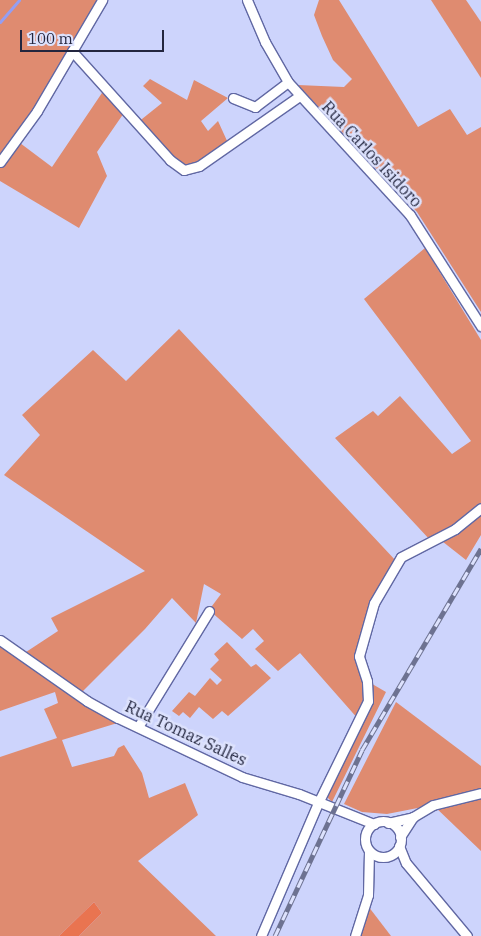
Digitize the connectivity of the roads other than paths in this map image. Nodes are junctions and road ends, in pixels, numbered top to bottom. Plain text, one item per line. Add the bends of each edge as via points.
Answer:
1 (102, 0) edge
2 (248, 0) edge
3 (72, 51) junction
4 (288, 82) junction
5 (298, 97) junction
6 (232, 98) dead end
7 (0, 162) edge
8 (481, 326) edge
9 (481, 508) edge
10 (209, 611) dead end
11 (0, 640) edge
12 (138, 727) junction
13 (481, 793) edge
14 (319, 801) junction
15 (356, 817) junction
16 (413, 817) junction
17 (388, 823) junction
18 (374, 824) junction
19 (366, 833) junction
20 (400, 841) junction
21 (369, 851) junction
22 (386, 856) junction
23 (406, 863) junction
24 (370, 869) junction
25 (261, 936) edge
26 (355, 936) edge
27 (467, 936) edge

1 - 3 street
2 - 4 street, Rua Carlos Isidoro via 265,42
3 - 5 street via 170,160 184,170 199,166
3 - 7 street via 37,111
4 - 5 street, Rua Carlos Isidoro
4 - 6 street via 255,107
5 - 8 street, Rua Carlos Isidoro via 410,215
9 - 14 street via 455,529 400,557 374,603 359,656 367,681 368,701
10 - 12 street
11 - 12 street, Rua Tomaz Salles via 87,701
12 - 14 street, Rua Tomaz Salles via 242,777
13 - 16 street via 433,805
14 - 15 street, Rua Tomaz Salles
14 - 25 street
15 - 18 street, Rua Tomaz Salles
15 - 19 street
16 - 17 street
16 - 20 street
17 - 18 street
17 - 20 street via 396,828
18 - 19 street
19 - 21 street
20 - 22 street
20 - 23 street
21 - 22 street
21 - 24 street
22 - 23 street
22 - 24 street
23 - 27 street
24 - 26 street via 368,895

